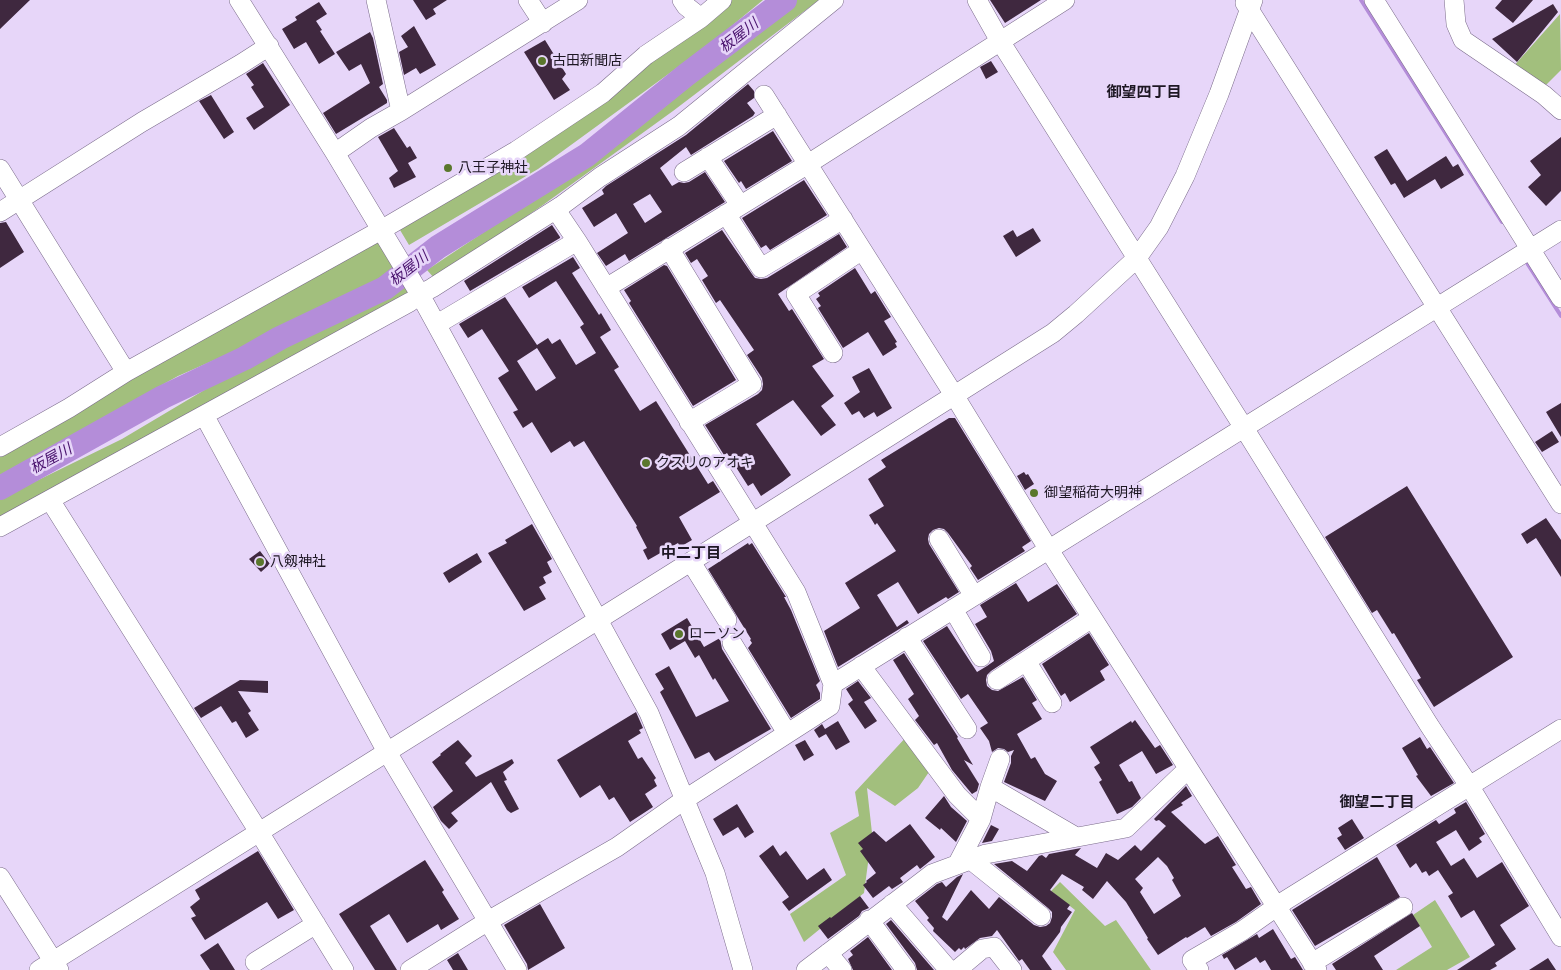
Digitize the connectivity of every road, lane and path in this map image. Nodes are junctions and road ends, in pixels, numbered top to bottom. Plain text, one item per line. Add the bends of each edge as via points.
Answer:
1 (239, 0) edge
2 (376, 0) edge
3 (528, 0) edge
4 (578, 0) edge
5 (682, 0) edge
6 (722, 0) edge
7 (834, 0) edge
8 (977, 0) edge
9 (1065, 0) edge
10 (1374, 0) edge
11 (1454, 0) edge
12 (1248, 3) edge
13 (701, 18) junction
14 (543, 23) junction
15 (1000, 41) junction
16 (269, 46) junction
17 (764, 95) dead end
18 (1561, 110) edge
19 (401, 111) junction
20 (776, 115) junction
21 (335, 153) junction
22 (708, 157) junction
23 (808, 164) junction
24 (0, 169) edge
25 (684, 172) dead end
26 (19, 201) junction
27 (556, 210) junction
28 (733, 210) junction
29 (0, 212) edge
30 (843, 219) junction
31 (381, 230) junction
32 (1561, 230) edge
33 (577, 241) junction
34 (669, 248) junction
35 (1530, 249) junction
36 (862, 250) junction
37 (1137, 258) junction
38 (606, 288) junction
39 (415, 296) junction
40 (1561, 298) edge
41 (1438, 307) junction
42 (440, 323) dead end
43 (833, 353) dead end
44 (126, 372) junction
45 (954, 395) junction
46 (204, 415) junction
47 (689, 422) junction
48 (1244, 428) junction
49 (0, 447) edge
50 (50, 500) junction
51 (1561, 504) edge
52 (752, 523) junction
53 (0, 527) edge
54 (939, 540) dead end
55 (1049, 550) junction
56 (691, 562) junction
57 (974, 596) junction
58 (953, 609) junction
59 (1092, 618) junction
60 (599, 619) junction
61 (727, 620) dead end
62 (907, 637) junction
63 (732, 643) dead end
64 (981, 657) dead end
65 (1026, 661) junction
66 (861, 666) junction
67 (997, 680) dead end
68 (833, 684) junction
69 (1052, 703) dead end
70 (967, 729) dead end
71 (1561, 729) edge
72 (787, 733) junction
73 (387, 752) junction
74 (1000, 759) dead end
75 (1188, 769) junction
76 (990, 787) junction
77 (1470, 787) junction
78 (684, 800) junction
79 (982, 819) junction
80 (259, 832) junction
81 (1076, 837) junction
82 (964, 862) junction
83 (0, 877) edge
84 (892, 904) junction
85 (1277, 907) junction
86 (1403, 907) dead end
87 (1041, 916) dead end
88 (869, 920) junction
89 (488, 921) junction
90 (316, 924) junction
91 (1561, 937) edge
92 (828, 953) junction
93 (255, 962) dead end
94 (1314, 966) edge
95 (50, 967) edge
96 (344, 970) edge
97 (410, 970) edge
98 (517, 970) edge
99 (743, 970) edge
100 (806, 970) edge
101 (842, 970) edge
102 (906, 970) edge
103 (949, 970) edge
104 (956, 970) edge
105 (1012, 970) edge
106 (1199, 970) edge

1 - 16 street
2 - 19 street
3 - 14 street
4 - 14 street
5 - 13 street
6 - 13 street
7 - 27 street via 680,126 600,177
8 - 15 street
9 - 15 street
10 - 35 street
11 - 18 street via 1456,24 1463,40
12 - 37 street via 1219,94 1185,176 1160,227
12 - 41 street
13 - 31 street via 646,55 603,93 516,151
14 - 19 street
15 - 23 street
15 - 37 street
16 - 21 street
16 - 26 street
17 - 20 street
19 - 21 street
20 - 22 street
20 - 23 street
21 - 31 street
22 - 25 street
22 - 28 street
23 - 28 street
23 - 30 street
24 - 26 street
26 - 29 street
26 - 44 street
27 - 33 street
27 - 39 street
28 - 30 street via 761,268
28 - 34 street
30 - 36 street
31 - 39 street
31 - 44 street
32 - 35 street
33 - 38 street
33 - 42 street
34 - 38 street
34 - 47 street via 752,384
35 - 40 street
35 - 41 street
36 - 43 street via 796,294
36 - 45 street
37 - 45 street via 1053,333
37 - 48 street
38 - 47 street
39 - 46 street
39 - 60 street via 484,412
41 - 48 street
41 - 51 street
44 - 49 street
45 - 52 street
45 - 55 street
46 - 50 street
46 - 73 street
47 - 52 street
48 - 55 street
48 - 77 street
50 - 53 street
50 - 80 street
52 - 56 street
52 - 68 street via 796,592
54 - 57 street
55 - 57 street
55 - 59 street
56 - 60 street
56 - 61 street
57 - 58 street
58 - 62 street
58 - 64 street
59 - 65 street
59 - 75 street
60 - 73 street
60 - 78 street via 649,712
62 - 66 street
62 - 70 street
63 - 72 street
65 - 67 street
65 - 69 street
66 - 68 street
66 - 79 street via 957,795
68 - 72 street via 830,706
71 - 77 street
72 - 78 street
73 - 80 street
73 - 89 street
74 - 76 street
75 - 81 street via 1126,828
75 - 85 street
76 - 79 street
76 - 81 street
77 - 85 street
77 - 91 street
78 - 89 street via 617,847
78 - 99 street via 715,873
79 - 82 street
80 - 90 street
80 - 95 street
81 - 82 street via 986,854
82 - 84 street via 932,874
82 - 87 street
83 - 95 street
84 - 88 street
84 - 103 street
85 - 94 street
85 - 106 street via 1192,960
86 - 94 street
88 - 92 street
88 - 102 street
89 - 97 street
89 - 98 street
90 - 93 street
90 - 96 street
92 - 100 street
92 - 101 street
104 - 105 street via 982,948 994,947

